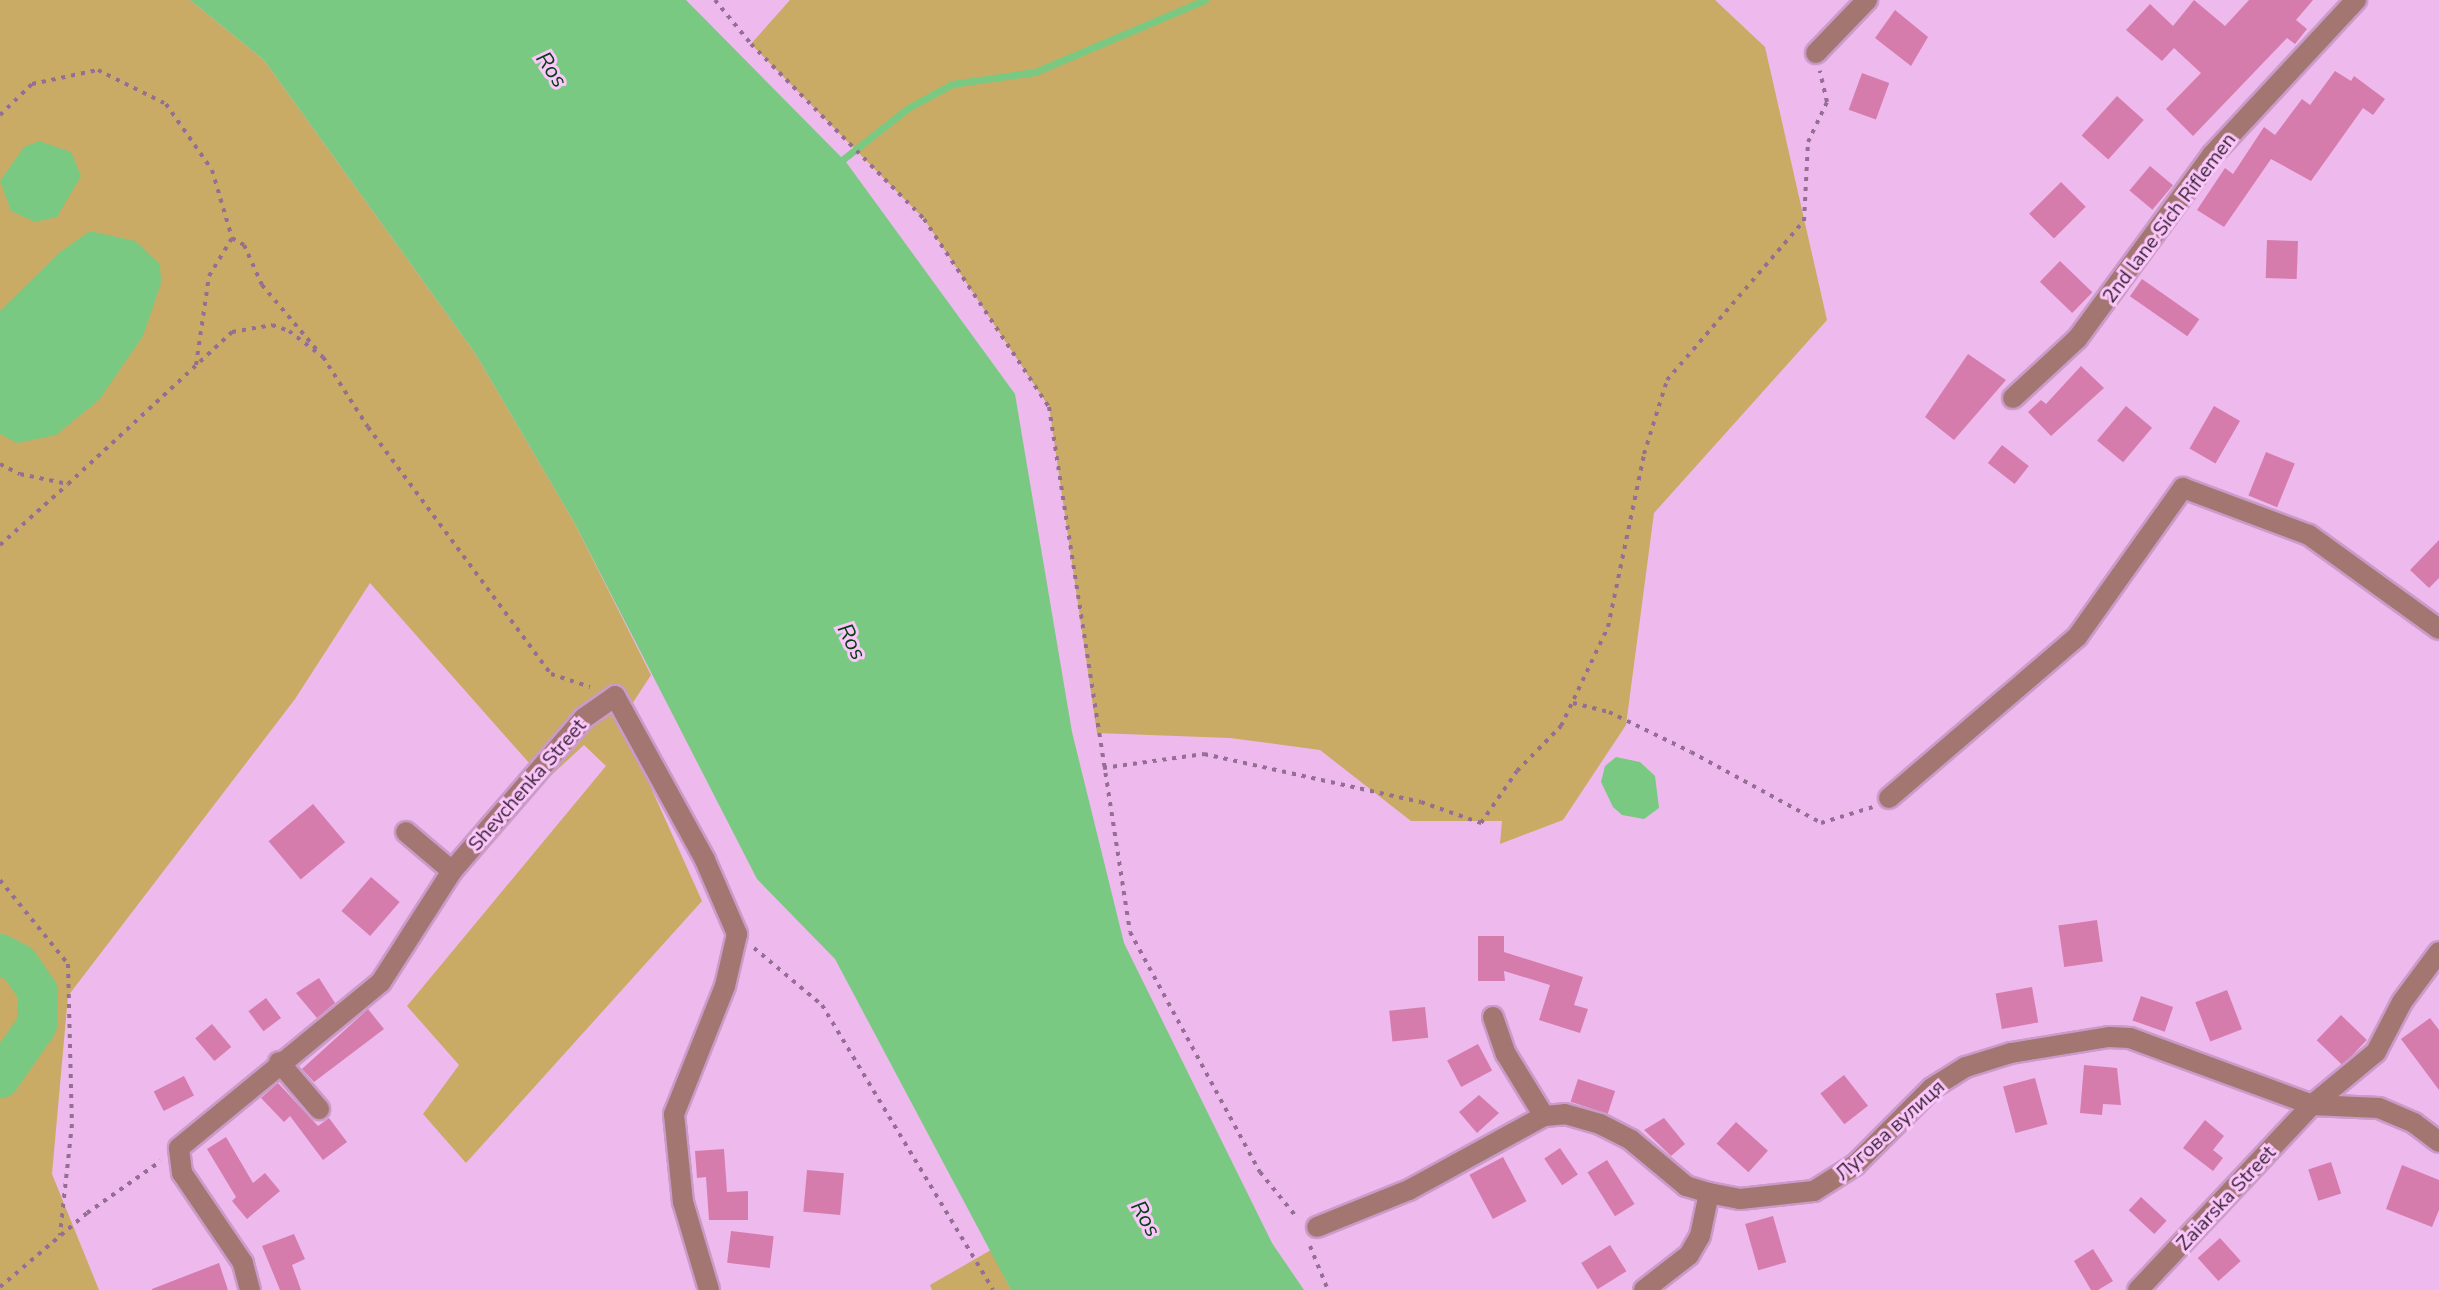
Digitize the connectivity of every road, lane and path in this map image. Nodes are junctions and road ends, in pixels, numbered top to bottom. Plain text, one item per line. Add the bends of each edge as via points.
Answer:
1 (715, 0) edge
2 (1867, 0) edge
3 (2356, 0) edge
4 (1816, 53) joint
5 (0, 115) edge
6 (232, 238) junction
7 (323, 357) junction
8 (196, 367) junction
9 (2013, 398) dead end
10 (0, 464) edge
11 (68, 484) junction
12 (0, 545) edge
13 (2439, 629) edge
14 (615, 696) junction
15 (1572, 702) junction
16 (1103, 768) junction
17 (1889, 798) joint
18 (406, 832) dead end
19 (452, 871) junction
20 (0, 880) edge
21 (737, 934) junction
22 (2439, 952) edge
23 (1493, 1017) dead end
24 (279, 1062) junction
25 (2312, 1105) junction
26 (319, 1109) dead end
27 (1544, 1116) junction
28 (2439, 1142) edge
29 (179, 1148) junction
30 (1709, 1193) junction
31 (1317, 1227) junction
32 (60, 1235) junction
33 (0, 1287) edge
34 (250, 1290) edge
35 (709, 1290) edge
36 (993, 1290) edge
37 (1328, 1290) edge
38 (1644, 1290) edge
39 (2138, 1290) edge

1 - 16 path via 751,44 924,219 1049,407
2 - 4 street
3 - 9 street, 2nd lane Sich Riflemen via 2212,155 2077,339
4 - 15 path via 1827,102 1808,142 1804,221 1667,380 1644,454 1608,627
5 - 6 path via 32,84 98,70 166,104 212,170
6 - 7 path via 244,245 262,285
6 - 8 path via 209,276
7 - 8 path via 272,325 232,332
7 - 14 path via 368,427 551,674
8 - 11 path
10 - 11 path
11 - 12 path
13 - 17 street via 2309,535 2183,488 2077,637
14 - 19 street, Shevchenka Street via 584,718
14 - 21 street via 705,860
15 - 16 path via 1561,726 1517,771 1481,823 1421,802 1204,754
15 - 17 path via 1622,718 1821,823
16 - 31 path via 1130,932 1260,1172 1297,1218
18 - 19 street
19 - 24 street, Shevchenka Street via 381,982
20 - 32 path via 68,964 72,1124
21 - 35 street via 725,986 674,1114 683,1202
21 - 36 path via 822,1005
22 - 25 street, Zaiarska Street via 2402,1002 2376,1052
23 - 27 street via 1506,1054
24 - 26 street
24 - 29 street, Shevchenka Street
25 - 28 street, Лугова вулиця via 2379,1108 2414,1123
25 - 30 street, Лугова вулиця via 2130,1038 2109,1037 2011,1053 1966,1067 1932,1088 1855,1165 1814,1191 1740,1199
25 - 39 street, Zaiarska Street
27 - 30 street, Лугова вулиця via 1565,1114 1600,1124 1631,1140 1686,1186
27 - 31 street via 1409,1190
29 - 32 path
29 - 34 street via 182,1173 243,1263
30 - 38 street via 1700,1236 1689,1255
31 - 37 path via 1310,1245
32 - 33 path

